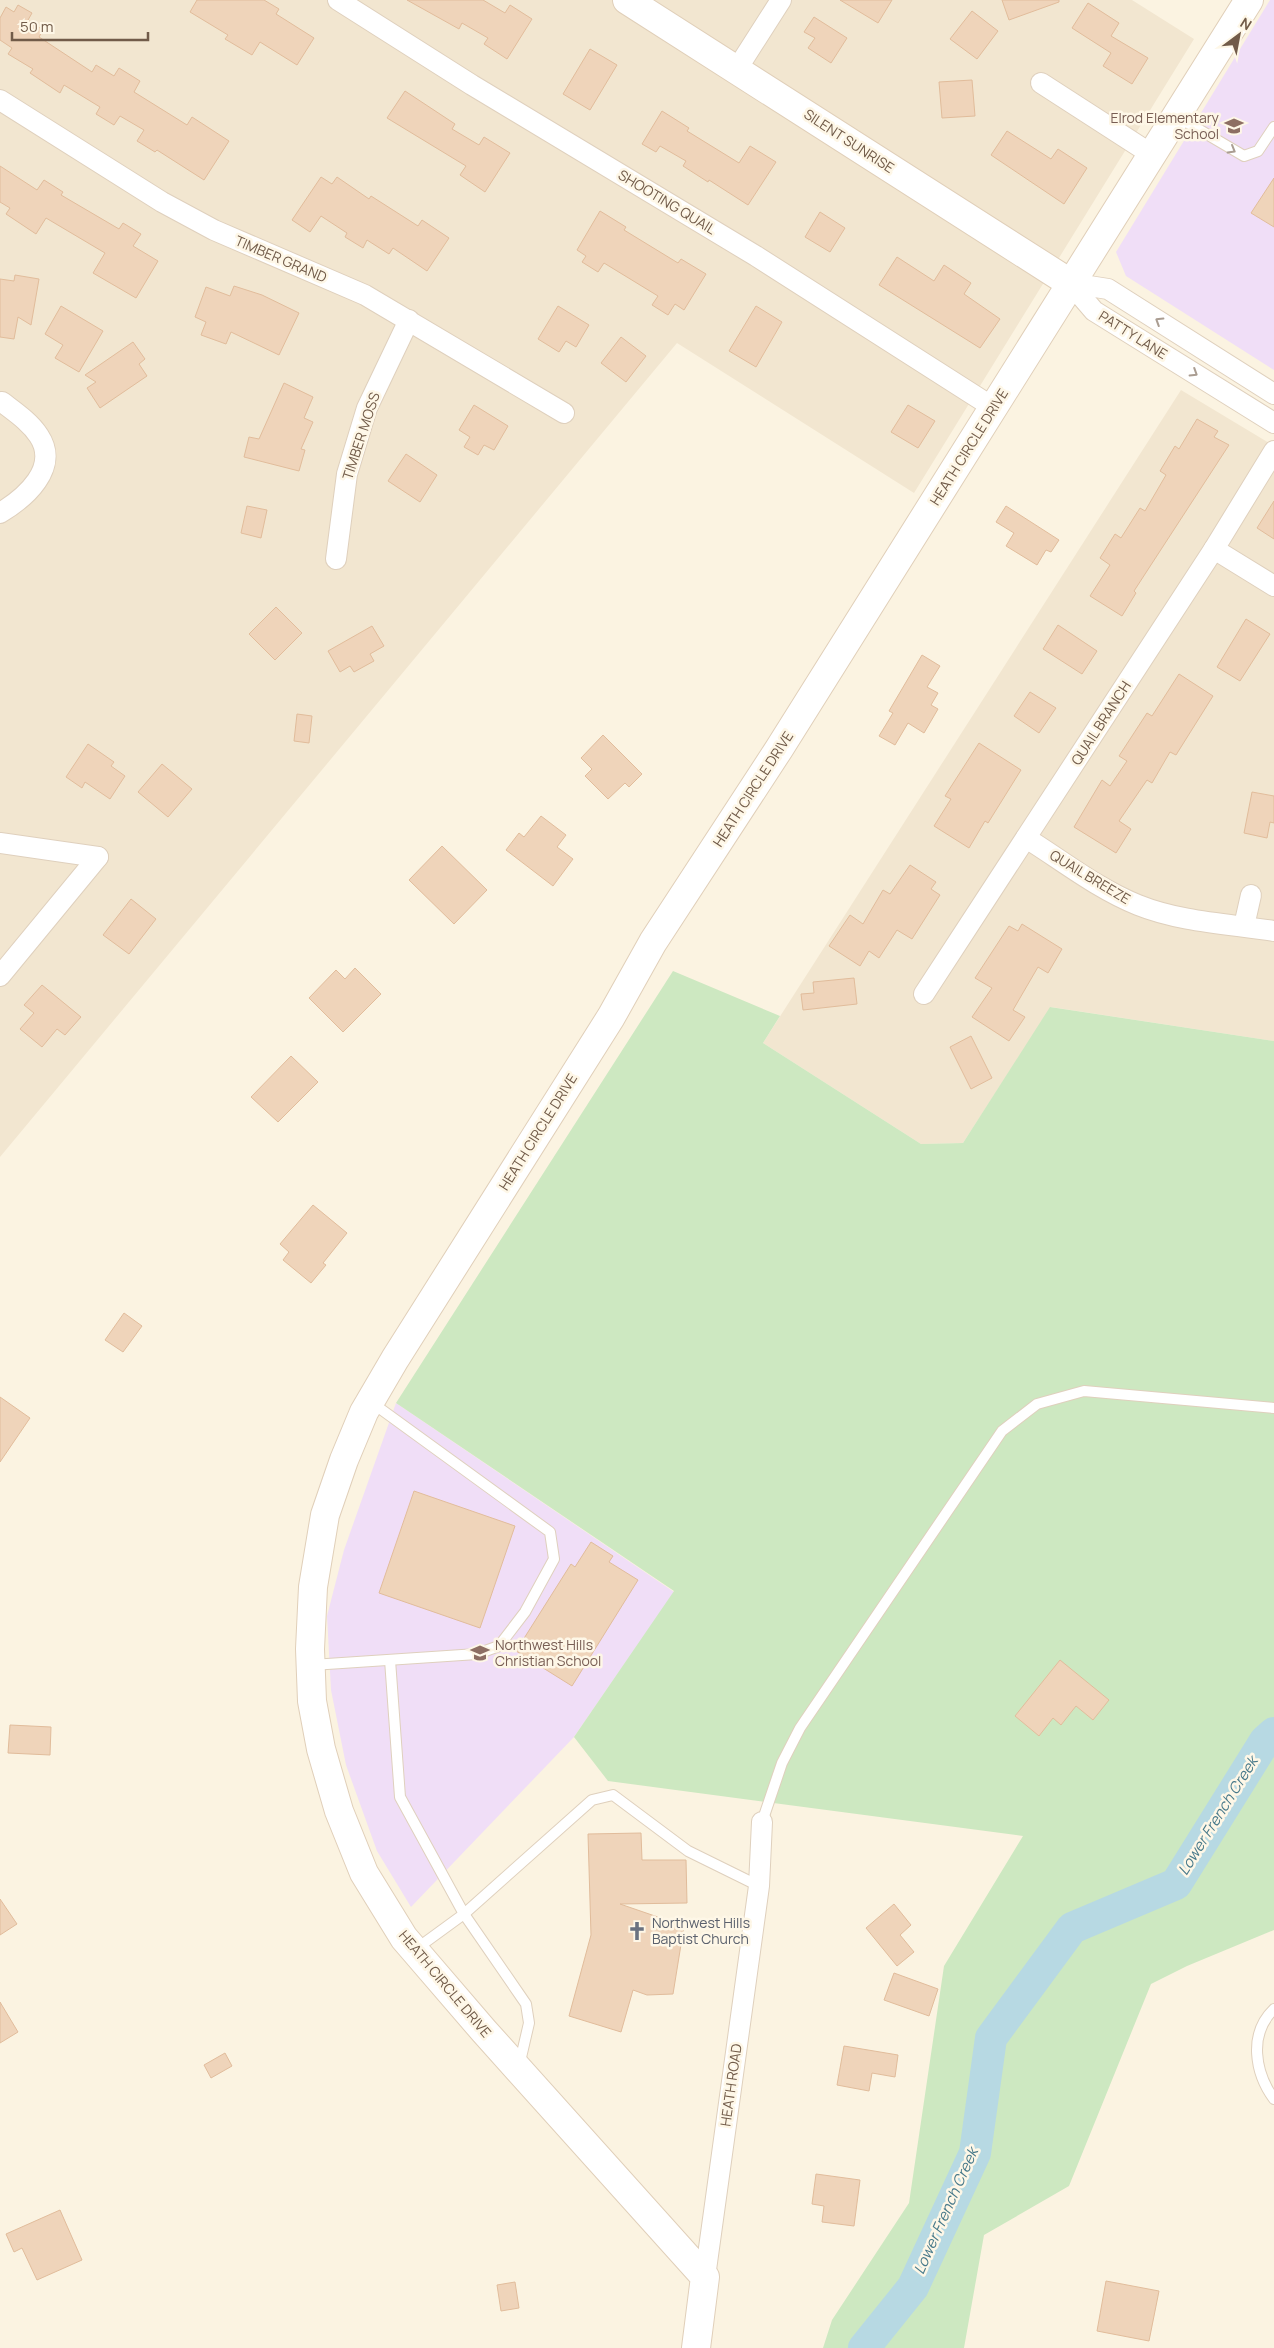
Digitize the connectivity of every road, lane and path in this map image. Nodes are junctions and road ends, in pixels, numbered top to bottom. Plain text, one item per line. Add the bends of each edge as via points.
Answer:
1 (338, 0) edge
2 (627, 0) edge
3 (782, 0) edge
4 (1248, 0) edge
5 (737, 69) junction
6 (1040, 83) dead end
7 (0, 100) edge
8 (1175, 116) junction
9 (1274, 127) edge
10 (1151, 154) junction
11 (1070, 284) junction
12 (409, 320) junction
13 (1274, 394) edge
14 (2, 402) dead end
15 (994, 408) junction
16 (564, 413) dead end
17 (1274, 423) edge
18 (1274, 451) edge
19 (0, 513) edge
20 (1214, 549) junction
21 (336, 559) dead end
22 (1274, 586) edge
23 (1026, 838) junction
24 (0, 843) edge
25 (1251, 895) dead end
26 (1244, 926) junction
27 (1274, 931) edge
28 (0, 976) edge
29 (924, 994) dead end
30 (370, 1401) junction
31 (1274, 1408) edge
32 (390, 1660) junction
33 (311, 1666) junction
34 (762, 1822) joint
35 (759, 1886) junction
36 (464, 1914) junction
37 (415, 1949) junction
38 (1274, 2009) edge
39 (519, 2070) junction
40 (1274, 2099) edge
41 (705, 2277) junction
42 (696, 2348) edge

1 - 15 street, SHOOTING QUAIL via 472,85 756,256
2 - 5 street, SILENT SUNRISE
3 - 5 street
4 - 8 street, HEATH CIRCLE DRIVE
5 - 11 street, SILENT SUNRISE
6 - 10 street
7 - 12 street, TIMBER GRAND via 162,202 214,230 365,295
8 -> 9 lane via 1244,156 1258,151
8 - 10 street, HEATH CIRCLE DRIVE
10 - 11 street, HEATH CIRCLE DRIVE
13 -> 11 street, PATTY LANE via 1108,289
11 - 15 street, HEATH CIRCLE DRIVE
11 -> 17 street, PATTY LANE via 1094,311
12 - 16 street, TIMBER GRAND
12 - 21 street, TIMBER MOSS via 364,418 347,474
14 - 19 street via 31,426 40,438 46,458 40,478 18,502
15 - 30 street, HEATH CIRCLE DRIVE via 784,742 653,942 611,1016
18 - 20 street, QUAIL BRANCH
20 - 22 street
20 - 23 street, QUAIL BRANCH
23 - 26 street, QUAIL BREEZE via 1104,888 1140,906
23 - 29 street, QUAIL BRANCH
24 - 28 street via 98,857
25 - 26 street
26 - 27 street, QUAIL BREEZE
30 - 32 lane via 550,1532 554,1559 525,1612 499,1646 477,1654
30 - 33 street, HEATH CIRCLE DRIVE via 324,1516 313,1588
31 - 34 lane via 1084,1391 1037,1404 1002,1431 800,1728 782,1763
32 - 33 lane
32 - 36 lane via 400,1797
33 - 37 street, HEATH CIRCLE DRIVE via 312,1701 321,1749 339,1811 364,1873 404,1938
34 - 35 street, HEATH ROAD
35 - 36 lane via 688,1851 613,1795 592,1800
35 - 41 street, HEATH ROAD
36 - 37 lane
36 - 39 lane via 526,2004 529,2023
37 - 39 street, HEATH CIRCLE DRIVE
38 - 40 lane via 1261,2029 1255,2053 1262,2080
39 - 41 street, HEATH CIRCLE DRIVE
41 - 42 street, HEATH ROAD

